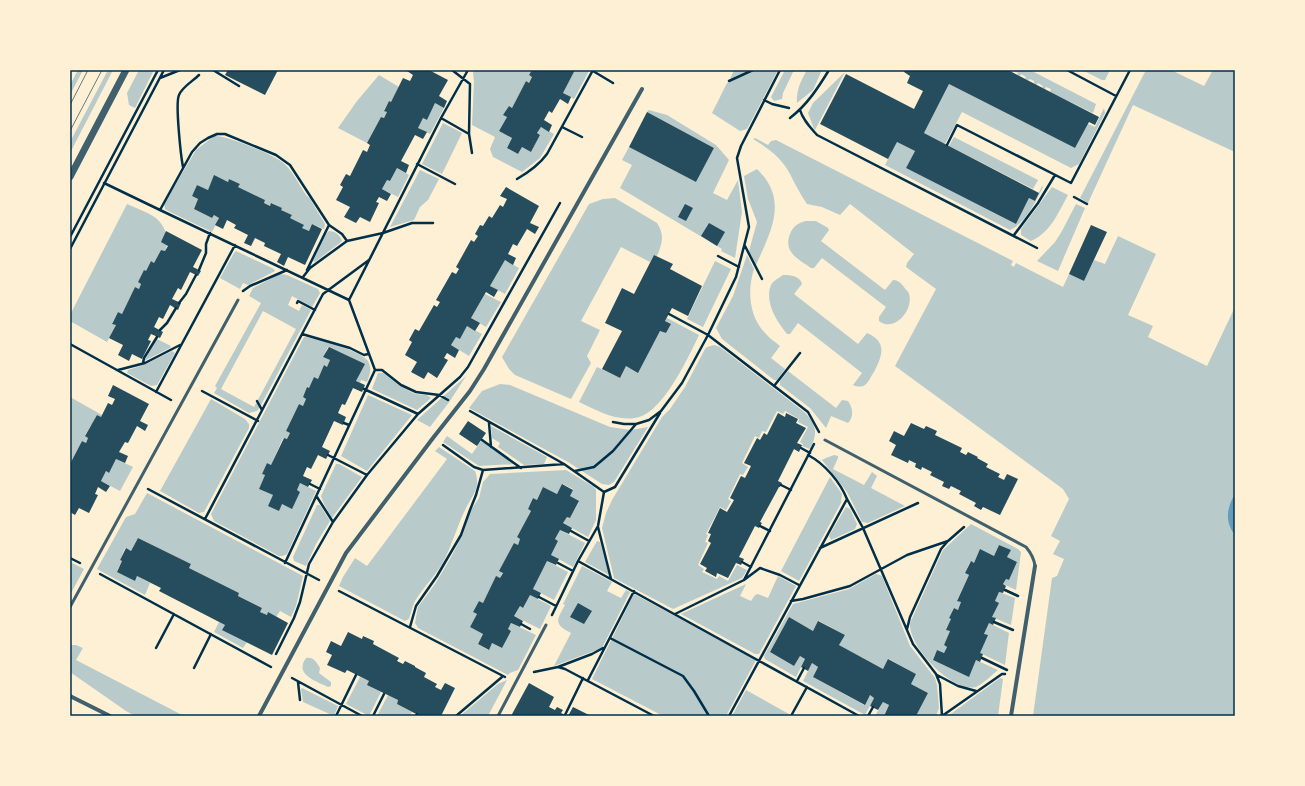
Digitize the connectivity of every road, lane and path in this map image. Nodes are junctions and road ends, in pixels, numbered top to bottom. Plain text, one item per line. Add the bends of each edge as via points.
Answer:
1 (126, 70) edge
2 (158, 70) edge
3 (164, 70) edge
4 (180, 70) edge
5 (213, 70) edge
6 (452, 70) edge
7 (468, 70) edge
8 (753, 70) edge
9 (780, 70) edge
10 (829, 70) edge
11 (1067, 70) edge
12 (1130, 70) edge
13 (593, 71) edge
14 (199, 75) dead end
15 (159, 78) junction
16 (463, 79) junction
17 (729, 81) dead end
18 (613, 83) dead end
19 (239, 86) dead end
20 (642, 89) dead end
21 (1116, 96) junction
22 (764, 100) junction
23 (789, 108) dead end
24 (800, 110) junction
25 (441, 118) junction
26 (790, 118) dead end
27 (562, 127) junction
28 (470, 134) junction
29 (582, 138) dead end
30 (948, 146) dead end
31 (472, 153) dead end
32 (417, 164) junction
33 (183, 168) junction
34 (1055, 175) junction
35 (70, 177) edge
36 (517, 179) dead end
37 (104, 182) junction
38 (455, 184) dead end
39 (1074, 197) dead end
40 (560, 203) dead end
41 (1088, 204) dead end
42 (160, 210) junction
43 (433, 223) dead end
44 (329, 225) junction
45 (383, 232) junction
46 (210, 233) junction
47 (1014, 235) junction
48 (70, 237) edge
49 (347, 241) junction
50 (235, 245) junction
51 (744, 245) junction
52 (1037, 248) dead end
53 (70, 249) edge
54 (718, 256) dead end
55 (369, 260) junction
56 (739, 267) junction
57 (199, 270) dead end
58 (287, 270) junction
59 (196, 275) dead end
60 (303, 277) junction
61 (762, 279) dead end
62 (328, 290) junction
63 (238, 300) joint
64 (349, 300) junction
65 (179, 302) dead end
66 (297, 303) dead end
67 (176, 308) dead end
68 (315, 310) junction
69 (669, 314) dead end
70 (160, 330) dead end
71 (302, 334) junction
72 (708, 335) junction
73 (157, 337) dead end
74 (70, 344) edge
75 (181, 345) junction
76 (800, 353) dead end
77 (368, 354) junction
78 (142, 363) junction
79 (118, 370) junction
80 (375, 370) junction
81 (191, 385) junction
82 (774, 386) junction
83 (365, 389) junction
84 (156, 392) junction
85 (439, 395) junction
86 (173, 401) dead end
87 (257, 401) dead end
88 (459, 405) junction
89 (262, 411) junction
90 (661, 411) junction
91 (418, 414) junction
92 (258, 421) junction
93 (489, 422) junction
94 (613, 422) dead end
95 (344, 423) dead end
96 (636, 424) junction
97 (350, 425) junction
98 (820, 433) dead end
99 (433, 438) junction
100 (482, 440) dead end
101 (816, 440) dead end
102 (825, 440) dead end
103 (491, 446) junction
104 (801, 448) dead end
105 (809, 454) junction
106 (328, 455) dead end
107 (334, 458) junction
108 (564, 464) junction
109 (522, 468) junction
110 (482, 470) junction
111 (574, 471) junction
112 (367, 475) junction
113 (137, 484) junction
114 (310, 484) dead end
115 (781, 485) dead end
116 (320, 489) junction
117 (791, 490) junction
118 (604, 492) junction
119 (317, 497) junction
120 (931, 497) junction
121 (847, 499) junction
122 (205, 520) junction
123 (333, 522) junction
124 (969, 522) dead end
125 (598, 526) junction
126 (760, 526) dead end
127 (863, 528) junction
128 (571, 531) dead end
129 (770, 531) junction
130 (589, 541) junction
131 (948, 541) junction
132 (820, 548) junction
133 (74, 560) dead end
134 (578, 561) junction
135 (70, 562) edge
136 (742, 562) dead end
137 (285, 563) junction
138 (558, 563) dead end
139 (1034, 566) joint
140 (751, 567) junction
141 (881, 568) junction
142 (91, 569) junction
143 (573, 571) junction
144 (306, 573) junction
145 (611, 579) junction
146 (744, 580) junction
147 (799, 585) junction
148 (329, 586) junction
149 (1005, 590) dead end
150 (634, 591) junction
151 (1018, 596) dead end
152 (539, 597) dead end
153 (791, 601) junction
154 (70, 607) edge
155 (174, 614) junction
156 (675, 614) junction
157 (994, 622) dead end
158 (546, 625) dead end
159 (410, 627) junction
160 (907, 631) junction
161 (1013, 631) dead end
162 (211, 634) junction
163 (610, 638) junction
164 (156, 648) dead end
165 (604, 648) junction
166 (982, 658) dead end
167 (760, 660) junction
168 (270, 666) junction
169 (558, 667) junction
170 (194, 668) dead end
171 (804, 668) dead end
172 (1007, 670) dead end
173 (282, 673) junction
174 (520, 674) junction
175 (936, 674) junction
176 (1007, 674) dead end
177 (356, 675) dead end
178 (502, 677) junction
179 (583, 678) junction
180 (517, 680) junction
181 (588, 680) junction
182 (797, 681) junction
183 (298, 682) junction
184 (807, 687) junction
185 (976, 691) junction
186 (384, 694) dead end
187 (70, 696) edge
188 (300, 700) dead end
189 (341, 705) junction
190 (873, 707) dead end
191 (565, 715) dead end
192 (110, 716) edge
193 (259, 716) edge
194 (336, 716) edge
195 (362, 716) edge
196 (373, 716) edge
197 (456, 716) edge
198 (498, 716) edge
199 (653, 716) edge
200 (709, 716) edge
201 (729, 716) edge
202 (791, 716) edge
203 (859, 716) edge
204 (868, 716) edge
205 (942, 716) edge
206 (1011, 716) edge

1 - 35 street
2 - 48 path
3 - 15 path
4 - 15 path
5 - 19 path
6 - 16 path
7 - 16 path
8 - 17 path
9 - 22 path
10 - 24 path via 817,91
11 - 21 path
12 - 21 path
13 - 18 path
13 - 27 path
14 - 33 path via 184,87 179,95 178,126
15 - 37 path
16 - 25 path
16 - 28 path via 470,84
20 - 88 street via 484,370
21 - 34 path via 1071,183
22 - 23 path
22 - 51 path via 741,146 738,158 749,227
24 - 26 path
24 - 47 path via 817,135
25 - 28 path
25 - 32 path
27 - 29 path
27 - 36 path via 542,161
28 - 31 path
30 - 34 path via 958,126
32 - 38 path
32 - 45 path
33 - 42 path
33 - 44 path via 200,143 217,134 225,134 276,156 290,165
34 - 47 path
37 - 42 path
37 - 53 path
39 - 41 path
40 - 85 path via 468,367
42 - 46 path
43 - 45 path via 412,223
44 - 49 path
44 - 60 path
45 - 49 path
45 - 55 path
46 - 50 path
46 - 57 path
47 - 52 path
49 - 60 path via 310,268
50 - 58 path
50 - 75 path
51 - 56 path
51 - 61 path
54 - 56 path
55 - 62 path
55 - 64 path
56 - 72 path
58 - 60 path
58 - 63 path via 250,286 242,292
59 - 65 path
60 - 62 path
62 - 64 path
62 - 68 path via 323,294
63 - 81 lane
64 - 77 path
66 - 68 path via 298,301
67 - 70 path
68 - 71 path
69 - 72 path
71 - 77 path via 350,348 364,355
71 - 89 path
72 - 82 path
72 - 90 path via 682,383
73 - 78 path
74 - 79 path
75 - 78 path
75 - 84 path
76 - 82 path
77 - 80 path
78 - 79 path
79 - 84 path
80 - 83 path
80 - 85 path via 382,370 401,385 416,392
81 - 92 path
81 - 113 lane
82 - 98 path via 808,412
83 - 91 path
83 - 97 path
84 - 86 path
85 - 88 path
85 - 91 path
87 - 89 path
88 - 93 path
88 - 99 street
89 - 92 path
90 - 96 path via 649,420
90 - 118 path via 615,487
91 - 112 path
92 - 122 path
93 - 103 path
93 - 108 path
94 - 96 path
95 - 97 path
96 - 111 path via 613,451 594,467
97 - 107 path
99 - 110 path via 474,468
99 - 148 street via 346,553
100 - 103 path
101 - 105 path
102 - 120 lane
103 - 109 path
104 - 105 path
105 - 117 path
105 - 121 path via 821,463
106 - 107 path
107 - 112 path
107 - 116 path
108 - 109 path
108 - 111 path
109 - 110 path
110 - 159 path via 461,535 416,606
111 - 118 path
112 - 123 path
113 - 122 path
113 - 142 lane
114 - 116 path
115 - 117 path
116 - 119 path
117 - 129 path
118 - 125 path
119 - 123 path
119 - 137 path
120 - 127 path
120 - 139 lane via 1026,548 1034,560
121 - 127 path
121 - 132 path
122 - 137 path
123 - 144 path
124 - 131 path
125 - 130 path
125 - 145 path
126 - 129 path
127 - 132 path
127 - 141 path
128 - 130 path
129 - 140 path
130 - 134 path
131 - 141 path via 906,554
131 - 160 path via 941,549 910,617
132 - 147 path
133 - 135 path
134 - 143 path
134 - 145 path
136 - 140 path
137 - 144 path
138 - 143 path
139 - 206 street
140 - 146 path
141 - 153 path via 850,586
141 - 160 path
142 - 154 lane
142 - 155 path
143 - 152 path via 557,605
144 - 148 path
144 - 168 path via 294,618
145 - 150 path
146 - 147 path via 760,568 780,574
146 - 156 path
147 - 153 path
148 - 159 path
148 - 173 street
149 - 151 path
150 - 156 path
150 - 163 path
153 - 167 path
155 - 162 path
155 - 164 path
156 - 167 path
157 - 161 path
158 - 174 lane
159 - 178 path
160 - 175 path via 913,644
162 - 168 path
162 - 170 path
163 - 165 path
163 - 200 path via 683,676
165 - 169 path
165 - 181 path
166 - 172 path
167 - 182 path
167 - 201 path
168 - 173 path
169 - 174 path
169 - 179 path
171 - 182 path
173 - 183 path
173 - 193 street
174 - 180 lane
175 - 185 path via 958,686
175 - 205 path via 940,684
176 - 185 path via 1002,674
177 - 189 path
178 - 180 path
178 - 197 path
179 - 181 path
179 - 191 path
180 - 198 lane
181 - 199 path
182 - 184 path
183 - 188 path
183 - 189 path
184 - 202 path
184 - 203 path
185 - 205 path
186 - 196 path
187 - 192 street
189 - 194 path
189 - 195 path
190 - 204 path

